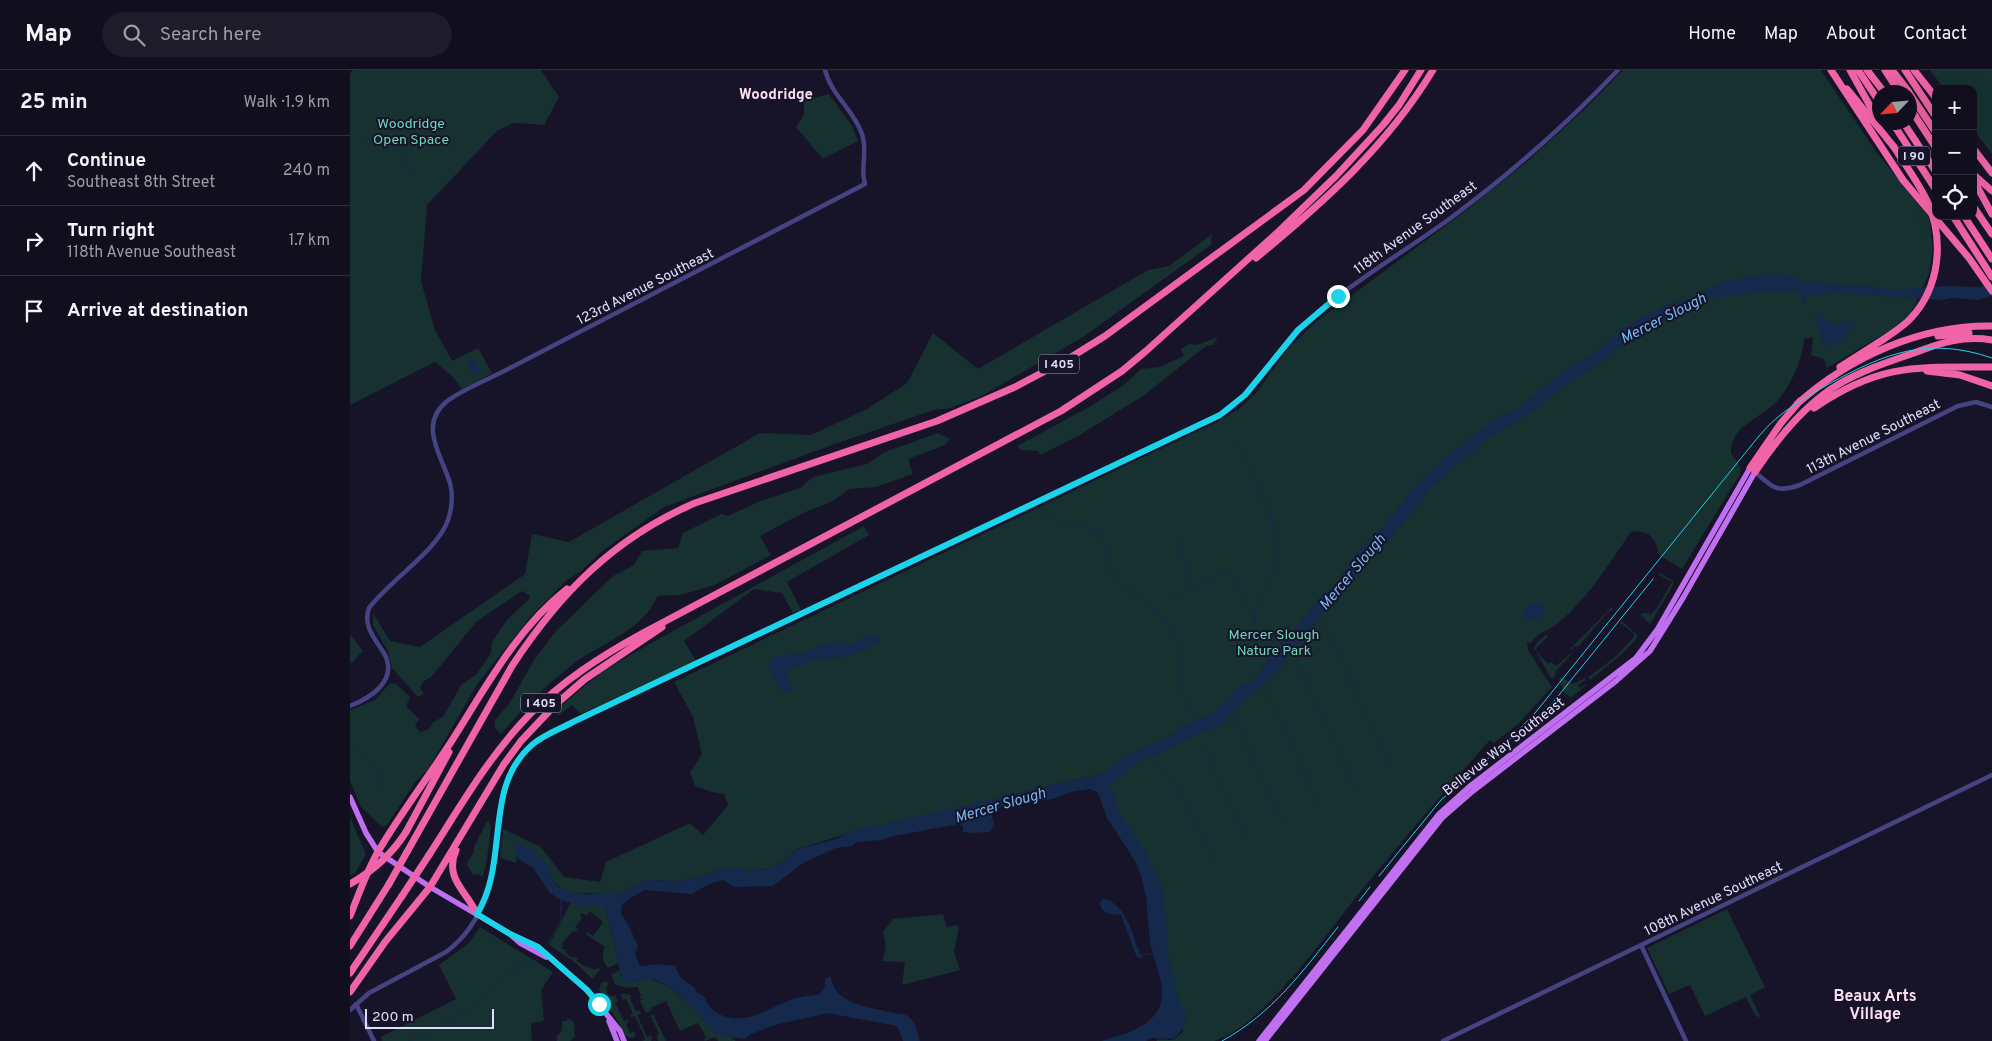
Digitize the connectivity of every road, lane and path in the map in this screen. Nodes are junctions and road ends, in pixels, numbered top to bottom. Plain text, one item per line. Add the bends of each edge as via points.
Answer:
1 (825, 70) edge
2 (1405, 70) edge
3 (1421, 70) edge
4 (1433, 70) edge
5 (1618, 70) edge
6 (1831, 70) edge
7 (1850, 70) edge
8 (1858, 70) edge
9 (1867, 70) edge
10 (1884, 70) edge
11 (1892, 70) edge
12 (1905, 70) edge
13 (1914, 70) edge
14 (1879, 85) edge
15 (1894, 85) edge
16 (1903, 85) edge
17 (1872, 91) edge
18 (1932, 93) edge
19 (1917, 105) edge
20 (1932, 111) edge
21 (1917, 119) edge
22 (1897, 130) edge
23 (1909, 130) edge
24 (1934, 130) edge
25 (1932, 142) edge
26 (1894, 147) junction
27 (1977, 153) edge
28 (1932, 166) edge
29 (1992, 173) edge
30 (1974, 175) edge
31 (1932, 184) edge
32 (1977, 187) edge
33 (1992, 191) edge
34 (1984, 200) junction
35 (1992, 209) edge
36 (1977, 212) edge
37 (1992, 214) edge
38 (1956, 220) edge
39 (1967, 220) edge
40 (1992, 234) edge
41 (1992, 259) edge
42 (1992, 277) edge
43 (1992, 291) edge
44 (1204, 300) junction
45 (1992, 326) edge
46 (1992, 335) edge
47 (1992, 340) edge
48 (1857, 362) junction
49 (1992, 367) edge
50 (1992, 386) edge
51 (1827, 399) junction
52 (1797, 404) junction
53 (1992, 406) edge
54 (1790, 427) junction
55 (1752, 470) junction
56 (583, 576) junction
57 (1689, 581) junction
58 (700, 602) junction
59 (350, 706) edge
60 (1571, 708) junction
61 (468, 716) junction
62 (1562, 723) junction
63 (1992, 775) edge
64 (350, 797) edge
65 (467, 824) junction
66 (378, 852) junction
67 (350, 884) edge
68 (430, 887) junction
69 (477, 914) junction
70 (350, 916) edge
71 (350, 946) edge
72 (1641, 946) junction
73 (350, 973) edge
74 (350, 992) edge
75 (356, 1004) junction
76 (350, 1010) edge
77 (608, 1016) junction
78 (374, 1041) edge
79 (618, 1041) edge
80 (624, 1041) edge
81 (1257, 1041) edge
82 (1266, 1041) edge
83 (1442, 1041) edge
84 (1686, 1041) edge

1 - 59 street, 123rd Avenue Southeast via 830,85 862,135 866,184 452,399 438,412 433,439 450,485 452,502 448,522 438,538 370,608 368,628 386,656 387,673 374,694
2 - 56 highway, I 405 via 1363,130 1304,190 1105,336 1068,359 1015,388 955,414 678,510 636,535
3 - 44 highway, I 405 via 1399,105 1360,152
4 - 44 highway via 1394,127 1367,158 1307,216
5 - 69 street, 118th Avenue Southeast via 1553,134 1507,173 1311,318 1245,395 1226,412 573,722 534,744 518,760 505,786 493,875
6 - 26 highway
6 - 43 highway, bridge via 1903,180 1969,258
7 - 26 highway
8 - 17 highway
9 - 14 highway
10 - 15 highway
11 - 16 highway
12 - 20 highway
13 - 18 highway
19 - 24 highway
21 - 25 highway, I 90
22 - 31 highway, I 90
23 - 28 highway
26 - 52 highway, bridge via 1928,204 1938,246 1935,274 1926,297 1912,318 1829,375
27 - 29 highway
30 - 33 highway
32 - 34 highway
34 - 35 highway
34 - 37 highway
36 - 40 highway
38 - 42 highway
39 - 41 highway
44 - 58 highway, I 405 via 1122,371 1061,411
45 - 48 highway via 1959,328 1921,336 1884,348
46 - 48 highway via 1936,336 1899,345
47 - 54 highway via 1947,341 1867,370 1826,393
48 - 52 highway
49 - 51 highway via 1894,370 1864,379
50 - 51 highway via 1947,373 1904,372 1870,380
51 - 54 highway
52 - 55 highway via 1770,437
53 - 55 street, 113th Avenue Southeast via 1976,402 1958,406 1800,485 1780,490
54 - 55 highway
55 - 57 main road, Bellevue Way Southeast
55 - 57 main road, Bellevue Way Southeast via 1737,503
56 - 61 highway via 529,626 500,664
56 - 71 highway, I 405, bridge via 538,628 512,666 389,884
57 - 60 main road, Bellevue Way Southeast via 1636,658
57 - 62 main road, Bellevue Way Southeast via 1650,651 1632,669
58 - 65 highway via 601,667 555,705 521,741
58 - 73 highway, I 405, bridge via 590,664 528,715 497,752
60 - 62 main road
60 - 81 main road, Bellevue Way Southeast via 1438,814
61 - 66 highway
61 - 67 highway, bridge via 406,832 380,862
62 - 82 main road, Bellevue Way Southeast via 1442,818
63 - 72 street, 108th Avenue Southeast
64 - 66 main road
65 - 68 highway
65 - 69 highway via 454,856 453,869 456,883
66 - 68 main road
66 - 70 highway
68 - 69 main road
68 - 74 highway via 391,934
69 - 75 street, 118th Avenue Southeast via 446,952 370,993
69 - 77 main road via 538,947 587,990
72 - 83 street, 108th Avenue Southeast
72 - 84 street
75 - 76 street, 118th Avenue Southeast
75 - 78 street
77 - 79 main road
77 - 80 main road

